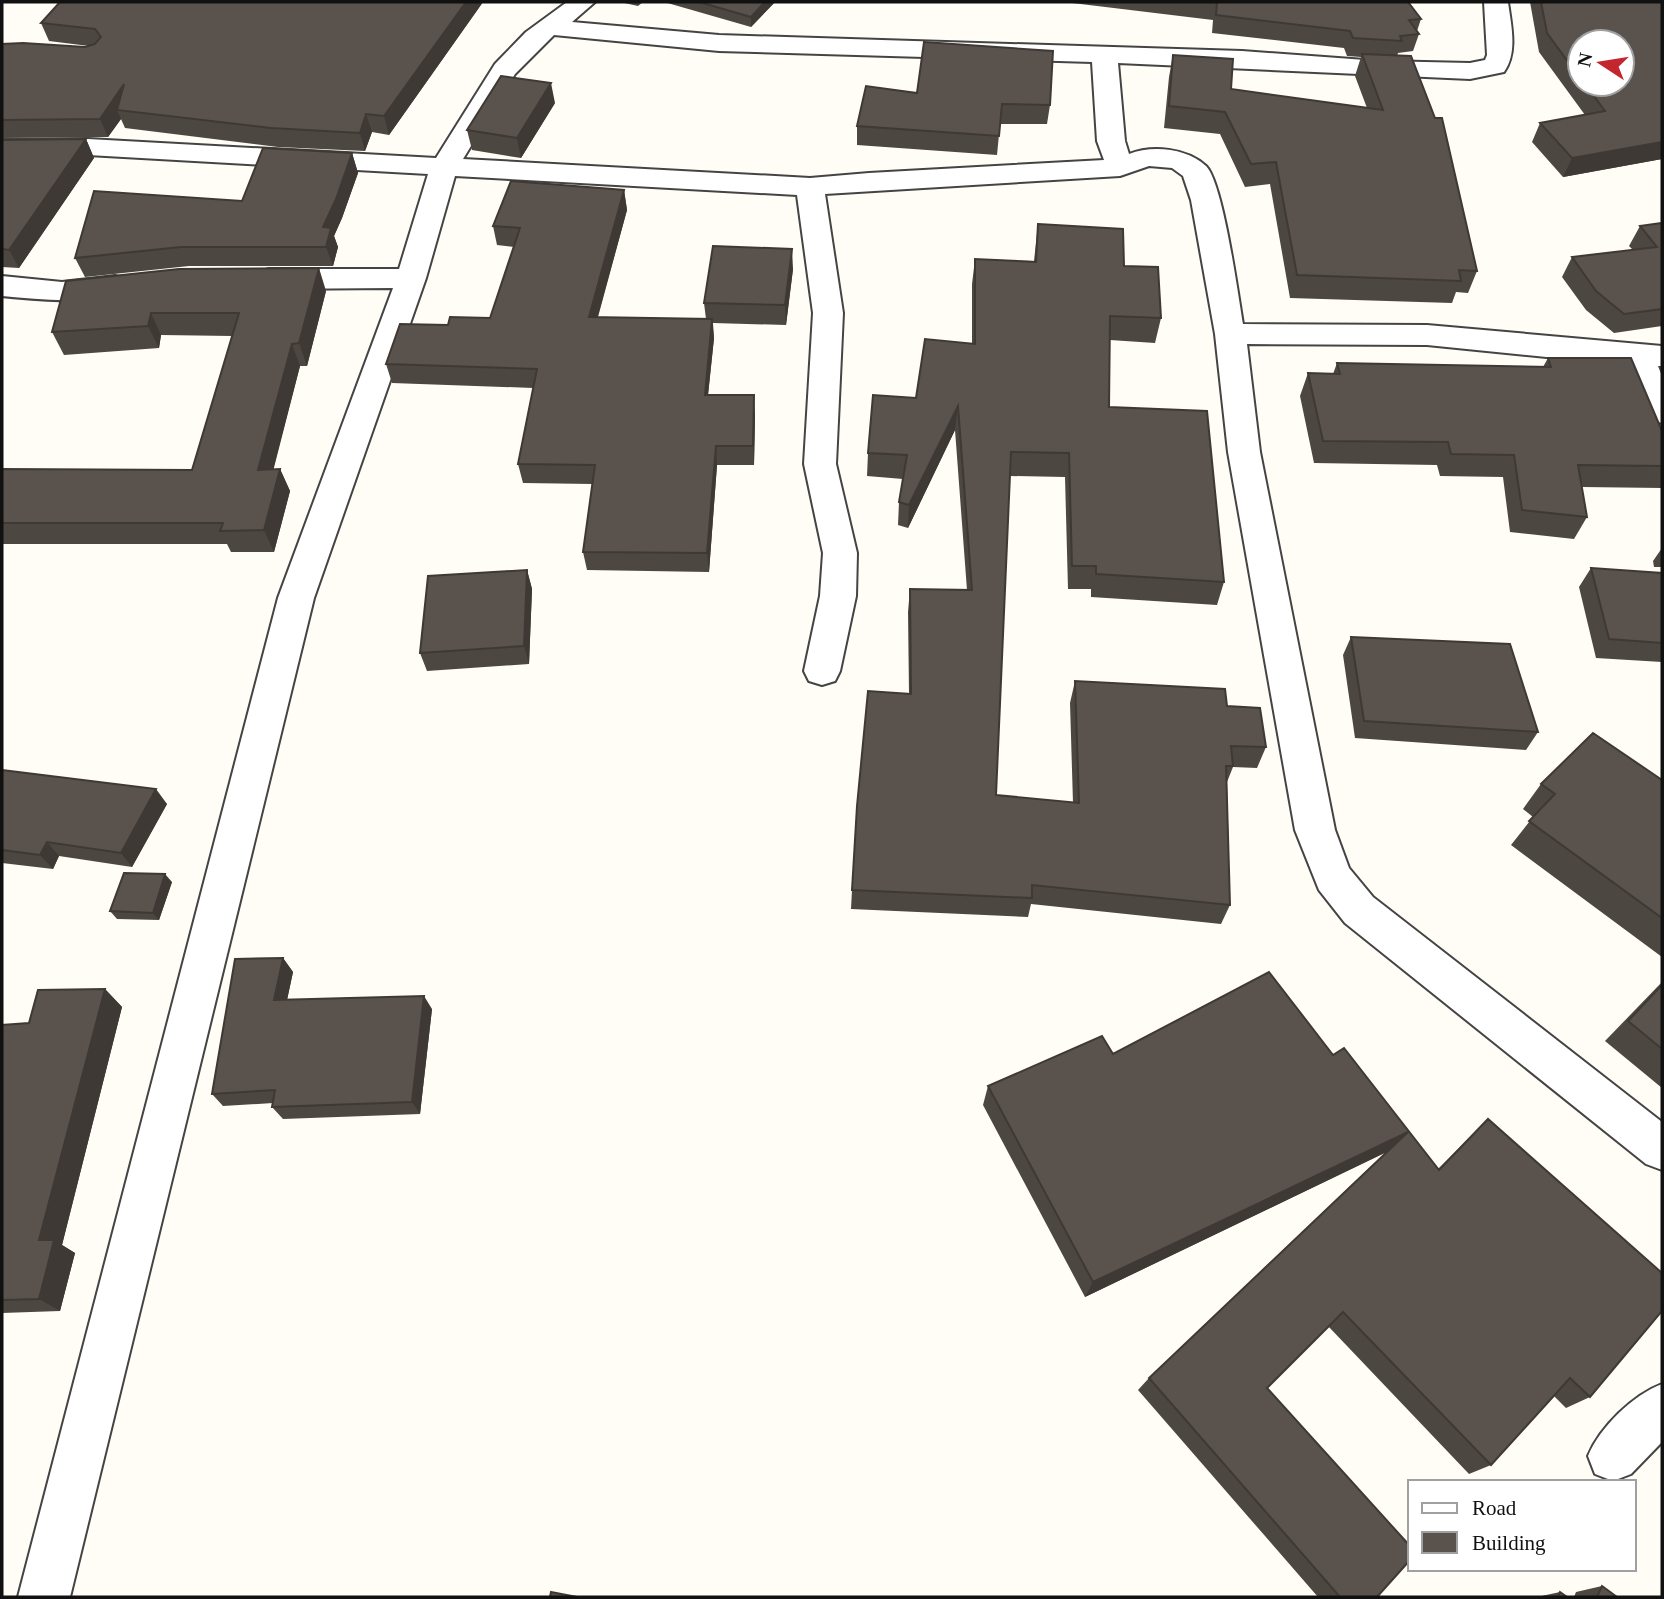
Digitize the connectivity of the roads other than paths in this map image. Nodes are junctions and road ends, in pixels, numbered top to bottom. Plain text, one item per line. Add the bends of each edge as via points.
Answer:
1 (583, 2) edge
2 (1496, 2) edge
3 (549, 27) junction
4 (1105, 56) junction
5 (2, 148) edge
6 (1120, 168) junction
7 (443, 169) junction
8 (810, 187) junction
9 (411, 278) junction
10 (245, 279) edge
11 (143, 282) edge
12 (2, 286) edge
13 (1230, 334) junction
14 (1650, 356) edge
15 (1662, 412) edge
16 (822, 671) dead end
17 (1662, 1149) edge
18 (1662, 1408) edge
19 (1612, 1455) dead end
20 (44, 1597) edge

1 - 3 street
2 - 4 street via 1500,55 1495,66 1470,71
3 - 4 street via 719,43
3 - 7 street via 504,69
4 - 6 street via 1111,141
5 - 7 street via 88,147
6 - 8 street
6 - 13 street via 1146,157 1179,160 1196,172
7 - 8 street
7 - 9 street
8 - 16 street via 828,313 820,464 841,553 838,596
9 - 10 street
9 - 20 street via 296,598
11 - 12 street via 62,292
13 - 14 street via 1427,335
13 - 17 street via 1244,452 1315,830 1333,878 1359,910
14 - 15 street
18 - 19 street

